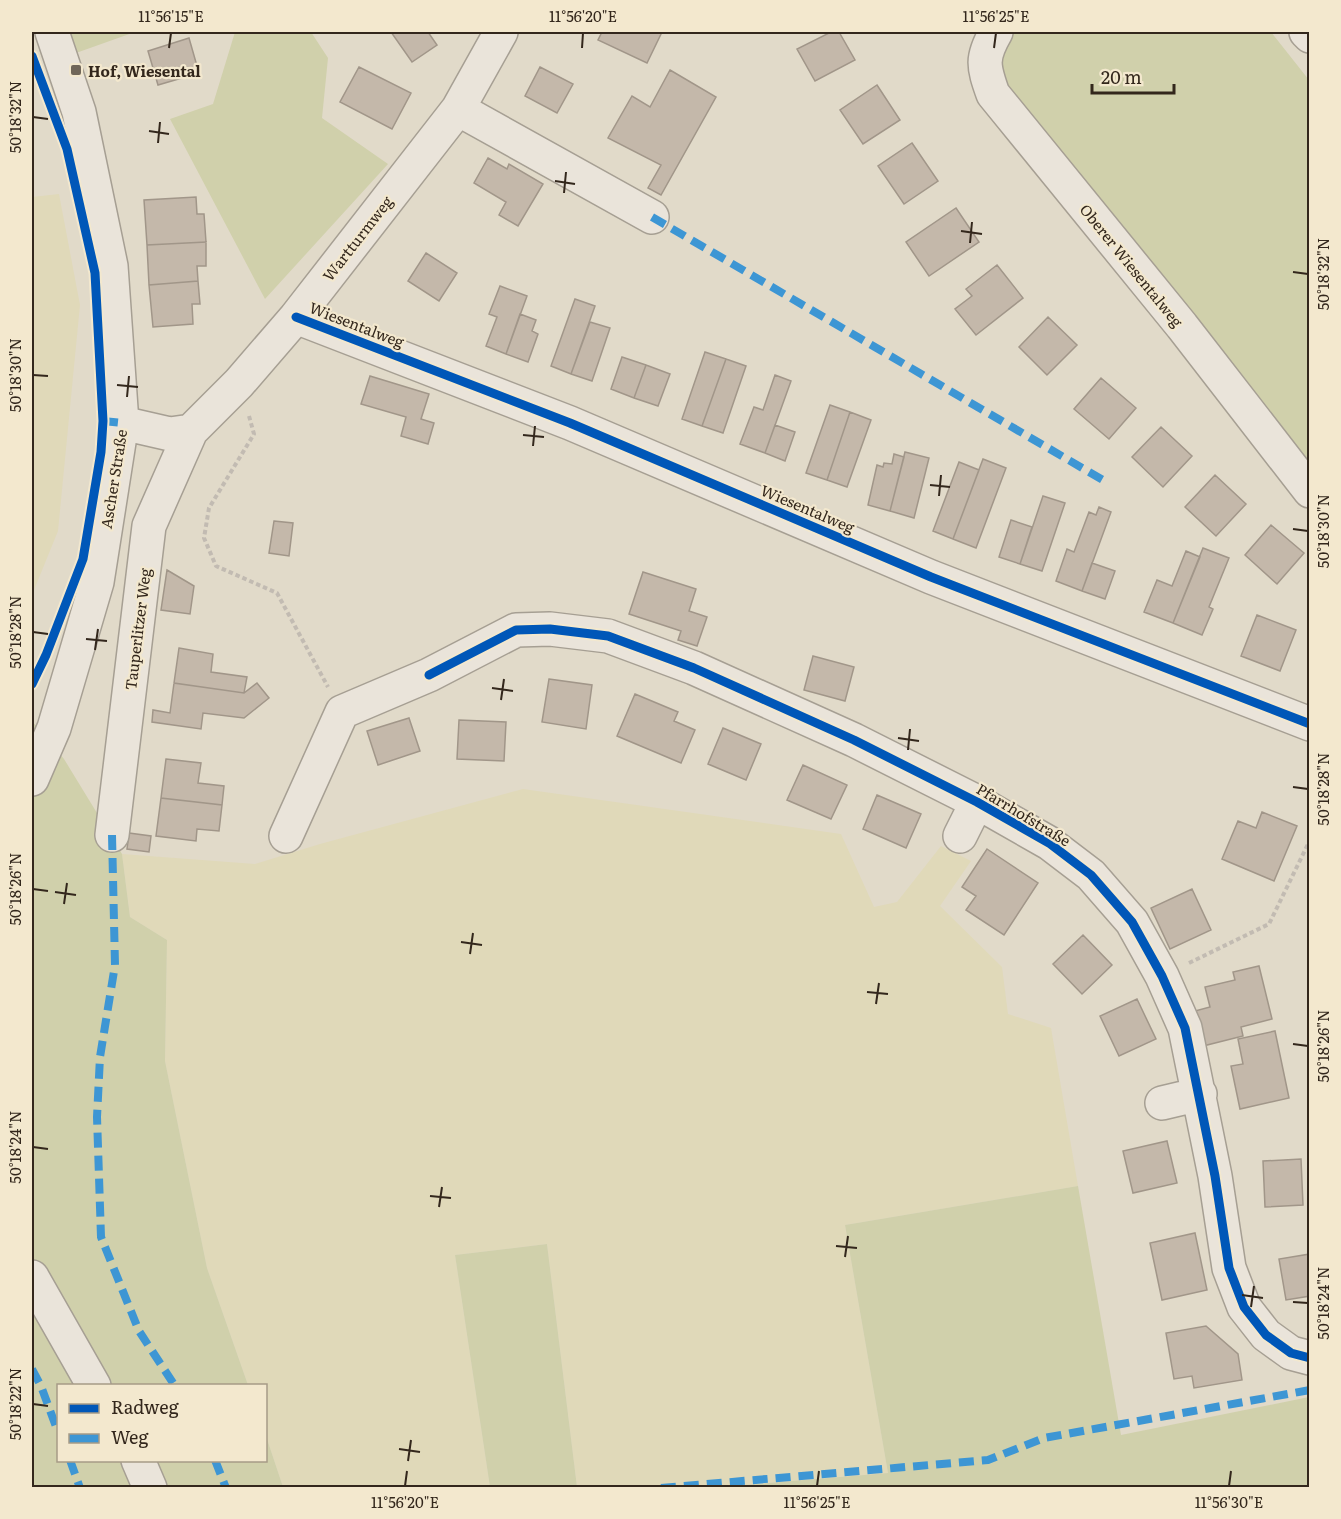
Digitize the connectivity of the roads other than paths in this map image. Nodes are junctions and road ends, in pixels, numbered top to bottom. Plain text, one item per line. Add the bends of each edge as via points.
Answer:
1 (52, 32) edge
2 (501, 32) edge
3 (996, 32) edge
4 (1306, 32) edge
5 (1310, 36) edge
6 (458, 110) junction
7 (652, 217) dead end
8 (296, 317) junction
9 (122, 423) junction
10 (191, 431) junction
11 (1310, 491) edge
12 (1310, 724) edge
13 (32, 779) edge
14 (977, 802) junction
15 (112, 835) dead end
16 (286, 836) dead end
17 (960, 836) dead end
18 (1200, 1094) junction
19 (1162, 1103) dead end
20 (32, 1277) edge
21 (1310, 1358) edge
22 (93, 1384) edge
23 (138, 1462) edge
24 (150, 1488) edge

1 - 9 street, Ascher Straße via 79,112 111,266
2 - 6 street, Wartturmweg
3 - 11 street, Oberer Wiesentalweg via 987,47 984,69 993,94
4 - 5 street
6 - 7 street
6 - 8 street, Wartturmweg
8 - 10 street, Wartturmweg
8 - 12 street, Wiesentalweg via 570,423 931,577
9 - 10 street via 170,434
9 - 13 street, Ascher Straße via 97,582 54,728
10 - 15 street, Tauperlitzer Weg via 149,526
14 - 16 street, Pfarrhofstraße via 715,677 608,636 550,629 516,630 429,675 342,711
14 - 17 street, Pfarrhofstraße
14 - 18 street, Pfarrhofstraße via 1049,843 1091,875 1132,922 1185,1028
18 - 19 street
18 - 21 street, Pfarrhofstraße via 1229,1268 1244,1306 1266,1335 1291,1353
20 - 22 street
23 - 24 street

